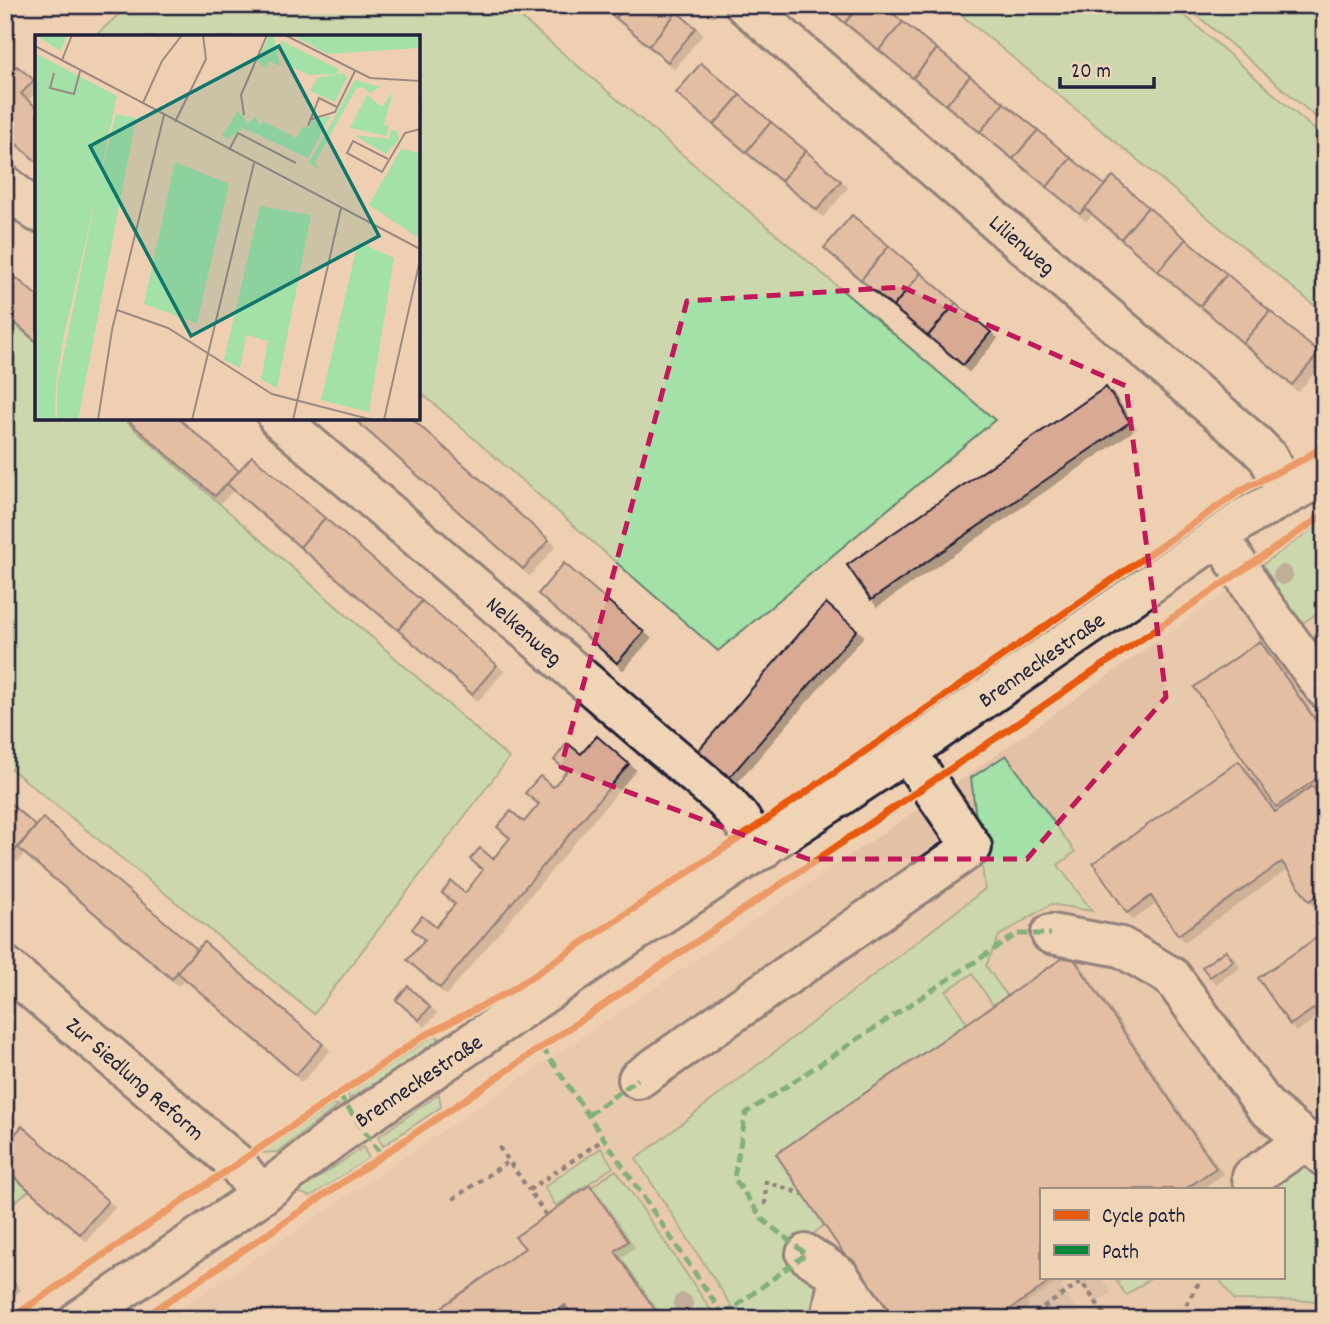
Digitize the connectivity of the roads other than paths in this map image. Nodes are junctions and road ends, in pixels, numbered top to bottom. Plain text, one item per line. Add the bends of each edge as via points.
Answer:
1 (745, 5) edge
2 (5, 185) edge
3 (35, 210) edge
4 (280, 420) edge
5 (1325, 475) edge
6 (1287, 494) junction
7 (1220, 536) junction
8 (1325, 690) edge
9 (907, 752) junction
10 (762, 850) junction
11 (1051, 934) dead end
12 (5, 965) edge
13 (638, 1079) dead end
14 (1316, 1148) edge
15 (1252, 1177) dead end
16 (261, 1195) junction
17 (806, 1254) dead end
18 (839, 1276) junction
19 (80, 1319) edge
20 (831, 1319) edge
21 (870, 1319) edge

1 - 6 street, Lilienweg via 1256,445 1268,457
2 - 3 street
4 - 10 street, Nelkenweg via 723,799
5 - 6 street, Brenneckestraße
6 - 7 street, Brenneckestraße
7 - 8 street via 1252,590
7 - 9 street, Brenneckestraße
9 - 10 street, Brenneckestraße
9 - 13 street via 972,847
10 - 16 street, Brenneckestraße via 336,1136
11 - 14 street via 1121,947 1172,977 1265,1105
12 - 16 street, Zur Siedlung Reform via 236,1163
14 - 15 street
16 - 19 street, Brenneckestraße
17 - 18 street
18 - 20 street
18 - 21 street

